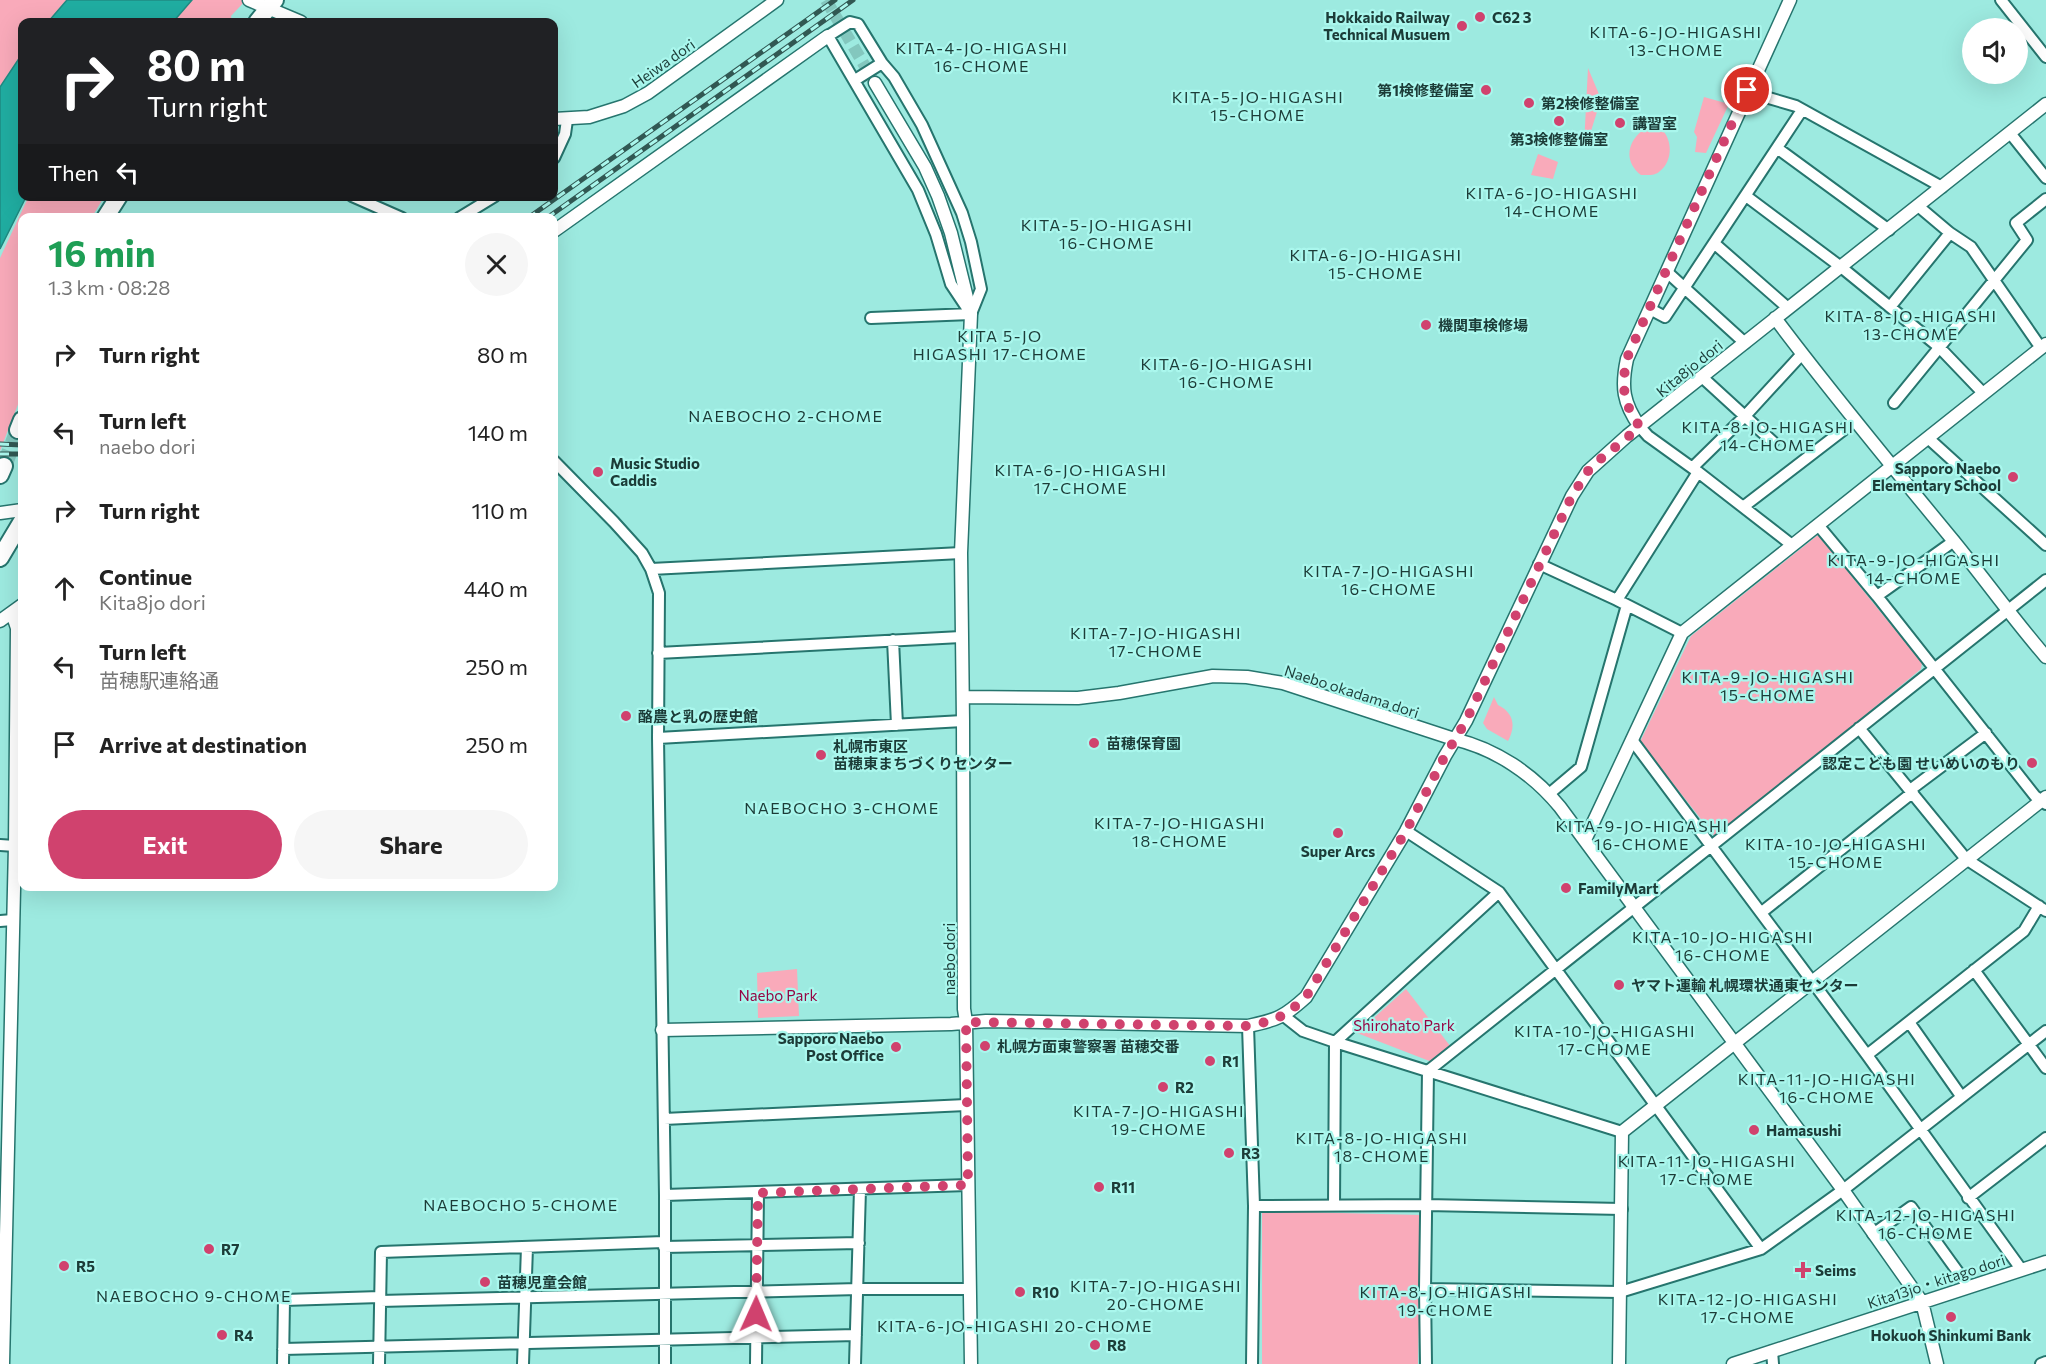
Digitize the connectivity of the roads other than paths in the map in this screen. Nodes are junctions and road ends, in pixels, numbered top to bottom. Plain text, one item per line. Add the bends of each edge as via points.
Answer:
1 (249, 0) edge
2 (777, 0) edge
3 (1790, 0) edge
4 (2001, 0) edge
5 (272, 4) edge
6 (260, 18) edge
7 (295, 18) edge
8 (828, 36) junction
9 (2046, 57) edge
10 (882, 63) junction
11 (855, 80) junction
12 (876, 83) tunnel mouth
13 (1747, 90) junction
14 (2046, 104) edge
15 (1802, 110) junction
16 (558, 119) edge
17 (567, 120) junction
18 (2010, 133) junction
19 (1777, 148) junction
20 (558, 149) edge
21 (2046, 178) edge
22 (1942, 187) junction
23 (1746, 196) junction
24 (2046, 199) edge
25 (363, 201) edge
26 (487, 201) edge
27 (1918, 206) junction
28 (391, 213) edge
29 (467, 213) edge
30 (558, 228) edge
31 (1889, 230) junction
32 (1950, 232) junction
33 (1715, 244) junction
34 (1841, 267) junction
35 (1667, 272) junction
36 (1994, 281) junction
37 (1685, 288) junction
38 (1890, 307) junction
39 (1788, 308) junction
40 (1650, 309) junction
41 (970, 314) junction
42 (871, 318) dead end
43 (1775, 318) junction
44 (1745, 343) junction
45 (2043, 346) edge
46 (1939, 347) junction
47 (1802, 354) junction
48 (1702, 377) junction
49 (1983, 393) junction
50 (1894, 403) dead end
51 (1745, 416) junction
52 (1855, 421) junction
53 (1640, 427) junction
54 (1928, 438) junction
55 (1773, 442) dead end
56 (558, 465) edge
57 (1892, 467) junction
58 (1696, 470) junction
59 (1743, 507) junction
60 (14, 514) edge
61 (1818, 525) junction
62 (1954, 541) junction
63 (1792, 545) junction
64 (2046, 545) edge
65 (961, 553) junction
66 (0, 558) edge
67 (1539, 564) junction
68 (651, 569) junction
69 (2046, 580) edge
70 (1877, 596) junction
71 (1622, 603) junction
72 (18, 608) edge
73 (2007, 611) junction
74 (12, 613) junction
75 (0, 621) edge
76 (1682, 633) junction
77 (961, 637) junction
78 (892, 640) junction
79 (658, 653) junction
80 (2046, 657) edge
81 (1934, 669) junction
82 (963, 697) junction
83 (963, 721) junction
84 (897, 725) junction
85 (1859, 728) junction
86 (1986, 733) junction
87 (658, 738) junction
88 (1454, 740) junction
89 (1632, 740) junction
90 (1912, 793) junction
91 (1549, 794) junction
92 (2044, 800) edge
93 (1406, 831) junction
94 (1585, 840) junction
95 (0, 845) edge
96 (15, 846) junction
97 (1711, 846) junction
98 (1966, 859) junction
99 (1498, 892) junction
100 (1634, 907) junction
101 (2042, 909) edge
102 (1762, 912) junction
103 (13, 920) junction
104 (0, 921) edge
105 (1557, 968) junction
106 (1974, 970) junction
107 (1811, 982) junction
108 (1284, 1016) junction
109 (966, 1022) junction
110 (1909, 1022) junction
111 (1248, 1026) junction
112 (662, 1030) junction
113 (2046, 1031) edge
114 (1335, 1042) junction
115 (1734, 1043) junction
116 (2028, 1044) junction
117 (1867, 1055) junction
118 (2046, 1068) edge
119 (1428, 1071) junction
120 (1961, 1096) junction
121 (966, 1105) junction
122 (1656, 1105) junction
123 (664, 1119) junction
124 (1919, 1129) junction
125 (1622, 1132) junction
126 (2046, 1138) edge
127 (968, 1185) junction
128 (860, 1189) junction
129 (1843, 1190) junction
130 (758, 1193) junction
131 (665, 1195) junction
132 (1968, 1198) junction
133 (1426, 1205) junction
134 (1254, 1206) junction
135 (1334, 1206) junction
136 (1622, 1209) junction
137 (1873, 1234) junction
138 (858, 1243) junction
139 (758, 1244) junction
140 (664, 1245) junction
141 (527, 1247) junction
142 (1761, 1249) junction
143 (2046, 1262) edge
144 (2021, 1269) junction
145 (2, 1285) edge
146 (1968, 1286) junction
147 (858, 1288) junction
148 (970, 1289) junction
149 (1425, 1289) junction
150 (756, 1291) junction
151 (1620, 1292) junction
152 (665, 1295) junction
153 (524, 1298) junction
154 (380, 1299) junction
155 (1923, 1302) junction
156 (856, 1335) junction
157 (756, 1337) junction
158 (665, 1340) junction
159 (523, 1344) junction
160 (379, 1346) junction
161 (283, 1349) junction
162 (1772, 1358) edge
163 (2046, 1362) edge
164 (3, 1364) edge
165 (283, 1364) edge
166 (379, 1364) edge
167 (523, 1364) edge
168 (664, 1364) edge
169 (756, 1364) edge
170 (855, 1364) edge
171 (971, 1364) edge
172 (1252, 1364) edge
173 (1426, 1364) edge
174 (1619, 1364) edge
175 (1733, 1364) edge
176 (1937, 1364) edge
177 (2041, 1364) edge

1 - 5 street
2 - 17 street, Heiwa dori via 639,98 602,115
3 - 13 street
4 - 9 street
5 - 6 highway
5 - 7 street
8 - 10 street via 850,22 858,24
8 - 11 street
8 - 30 street
10 - 11 street
10 - 41 street via 922,125 962,213 981,289
11 - 41 street via 918,190 951,284
12 - 41 street via 939,196
13 - 15 street
13 - 35 street
14 - 18 street, Kita8jo dori
15 - 19 street
15 - 22 street
16 - 17 street, Heiwa dori
17 - 20 street
18 - 21 street
18 - 22 street, Kita8jo dori
19 - 23 street
19 - 31 street
22 - 27 street, Kita8jo dori
23 - 33 street
23 - 34 street
24 - 36 street via 2016,223 2027,240
25 - 28 street
26 - 29 street
27 - 31 street, Kita8jo dori
27 - 32 street
31 - 34 street, Kita8jo dori
32 - 36 street via 1971,247
32 - 38 street
33 - 37 street
33 - 39 street
34 - 38 street
34 - 39 street, Kita8jo dori
35 - 37 street
35 - 40 street
36 - 45 street
36 - 46 street
37 - 40 street via 1665,317
37 - 44 street
38 - 46 street
39 - 43 street, Kita8jo dori
40 - 53 street via 1624,370 1625,401
41 - 42 street
41 - 65 street
43 - 44 street, Kita8jo dori
43 - 47 street
44 - 48 street, Kita8jo dori
45 - 49 street
46 - 49 street
46 - 50 street
47 - 51 street
47 - 52 street
48 - 51 street
48 - 53 street, Kita8jo dori
49 - 54 street
51 - 55 street
51 - 58 street
52 - 57 street
52 - 59 street
53 - 58 street
53 - 67 street, Kita8jo dori via 1588,471
54 - 57 street
54 - 64 street
56 - 68 street via 614,522
57 - 61 street
57 - 62 street
58 - 59 street
58 - 71 street
59 - 63 street
60 - 66 highway
61 - 63 street
61 - 70 street
62 - 70 street
62 - 73 street
63 - 76 street
65 - 68 street
65 - 77 street
67 - 71 street
67 - 88 street, Kita8jo dori
68 - 79 street via 659,593
69 - 73 street
70 - 81 street
71 - 76 street
71 - 91 street via 1581,767
72 - 74 street
73 - 80 street
73 - 81 street
74 - 75 street
74 - 96 street via 17,628
76 - 89 street
77 - 78 street
77 - 82 street
78 - 79 street
78 - 84 street
79 - 87 street
81 - 85 street
81 - 86 street
82 - 83 street, naebo dori
82 - 88 street, Naebo okadama dori via 1078,698 1213,676 1247,677 1283,683
83 - 84 street
83 - 109 street, naebo dori
84 - 87 street
85 - 90 street
85 - 97 street
86 - 90 street via 1914,787
86 - 92 street via 2035,796
87 - 112 street
88 - 91 street, Naebo okadama dori via 1471,743 1518,766
88 - 93 street, Kita8jo dori
89 - 94 street
89 - 97 street
90 - 98 street
90 - 102 street
91 - 94 street, Naebo okadama dori
92 - 98 street
93 - 99 street
93 - 108 street, Kita8jo dori via 1306,997
94 - 100 street, Naebo okadama dori
95 - 96 street
96 - 103 street
97 - 100 street
97 - 102 street
98 - 101 street
98 - 107 street
99 - 105 street
99 - 114 street
100 - 105 street
100 - 115 street, Naebo okadama dori
101 - 106 street via 2024,931
102 - 107 street
103 - 104 street
103 - 145 street
105 - 119 street
105 - 122 street
106 - 110 street
106 - 116 street
107 - 115 street
107 - 117 street
108 - 111 street
108 - 114 street via 1303,1030
109 - 111 street
109 - 112 street
109 - 121 street, naebo dori
110 - 117 street
110 - 120 street
111 - 134 street
112 - 123 street
113 - 116 street
114 - 119 street
114 - 135 street
115 - 122 street
115 - 129 street, Naebo okadama dori
116 - 118 street
116 - 120 street
117 - 124 street
119 - 125 street
119 - 133 street
120 - 124 street
121 - 123 street
121 - 127 street, naebo dori
122 - 125 street
122 - 142 street
123 - 131 street
124 - 129 street
124 - 132 street
125 - 136 street
126 - 132 street
127 - 128 street
127 - 148 street, naebo dori
128 - 130 street
128 - 138 street
129 - 137 street, Naebo okadama dori
129 - 142 street
130 - 131 street
130 - 139 street
131 - 140 street
132 - 144 street
133 - 135 street
133 - 136 street
133 - 149 street
134 - 135 street
134 - 172 street
136 - 151 street
137 - 146 street via 1911,1207
137 - 155 street, Naebo okadama dori
138 - 139 street
138 - 147 street
139 - 140 street
139 - 150 street
140 - 141 street
140 - 152 street
141 - 153 street
141 - 154 street via 381,1252
142 - 151 street
143 - 144 street, Kita13jo・kitago dori
144 - 146 street, Kita13jo・kitago dori
145 - 164 street
146 - 155 street, Kita13jo・kitago dori
147 - 148 street
147 - 150 street
147 - 156 street
148 - 171 street, naebo dori
149 - 151 street
149 - 173 street
150 - 152 street
150 - 157 street
151 - 174 street
152 - 153 street
152 - 158 street
153 - 154 street
153 - 159 street
154 - 160 street
154 - 161 street via 284,1300
155 - 162 street, Kita13jo・kitago dori
155 - 176 street, Naebo okadama dori
156 - 157 street
156 - 170 street
157 - 158 street
157 - 169 street
158 - 159 street
158 - 168 street
159 - 160 street
159 - 167 street
160 - 161 street
160 - 166 street
161 - 165 street
162 - 175 street, Kita13jo・kitago dori
163 - 177 street

